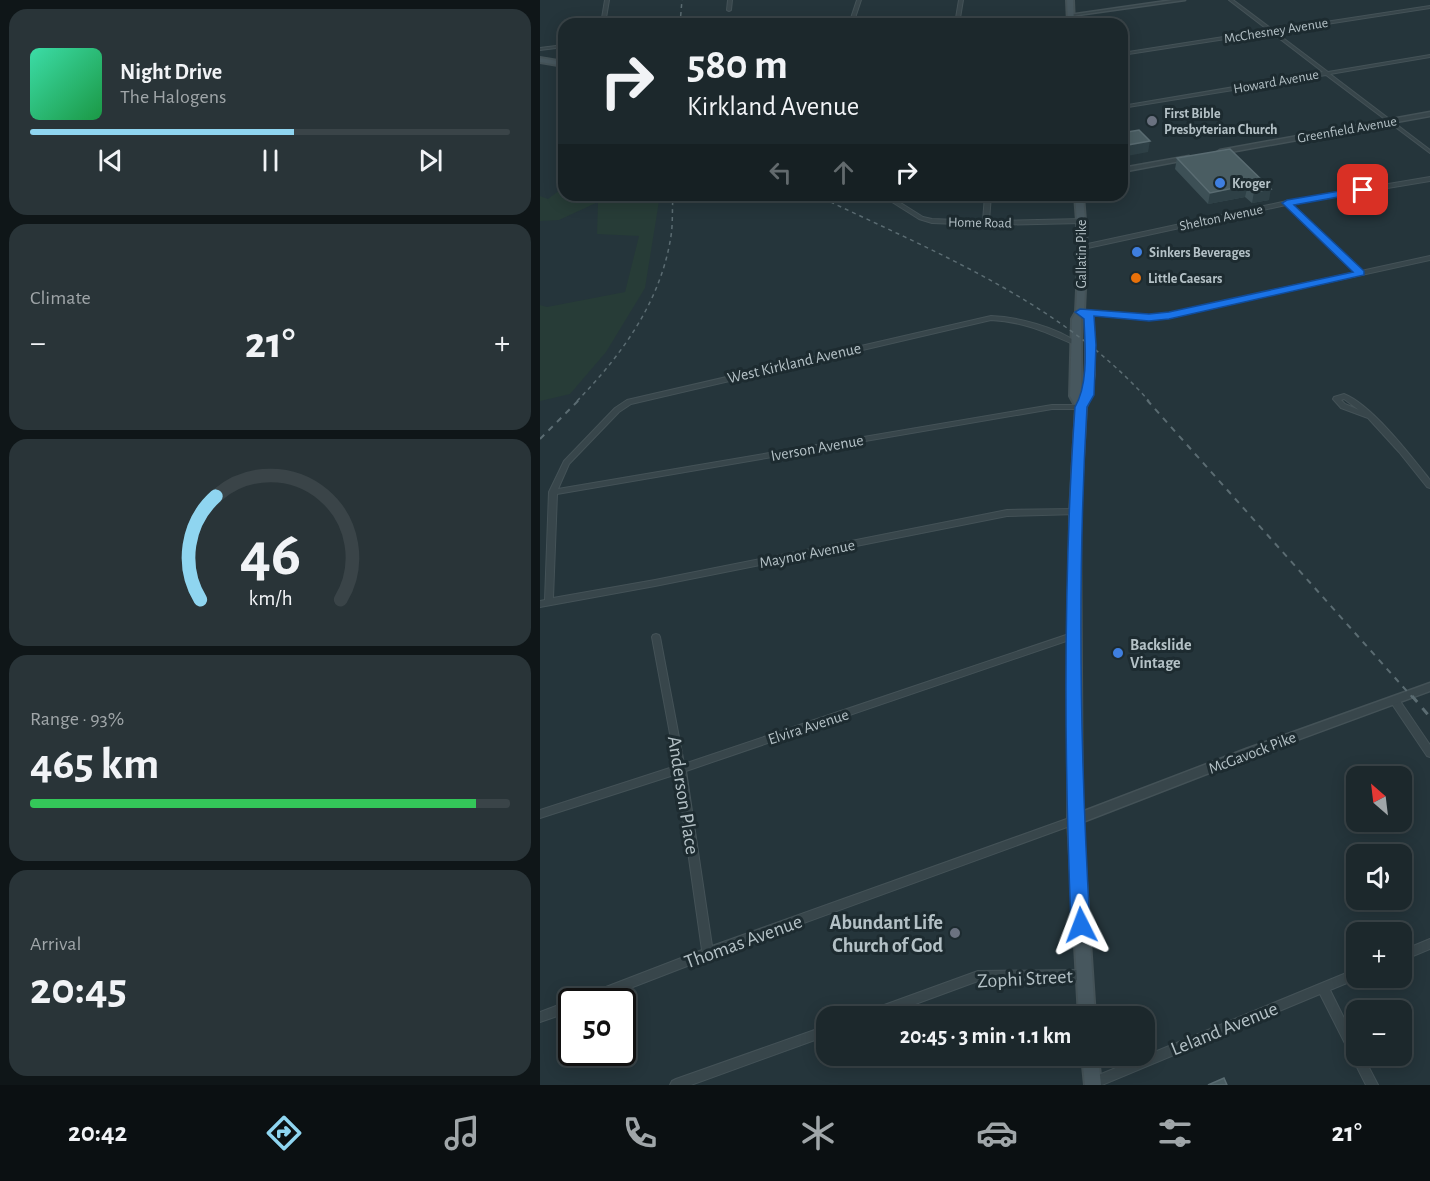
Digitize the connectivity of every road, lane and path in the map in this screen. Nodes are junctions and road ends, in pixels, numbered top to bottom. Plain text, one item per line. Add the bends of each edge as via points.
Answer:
1 (607, 0) edge
2 (730, 0) edge
3 (859, 0) edge
4 (961, 0) edge
5 (1070, 0) edge
6 (1183, 0) edge
7 (1231, 0) edge
8 (1425, 3) dead end
9 (1430, 7) edge
10 (729, 10) dead end
11 (1071, 15) joint
12 (604, 18) edge
13 (853, 18) edge
14 (958, 18) edge
15 (1272, 31) junction
16 (558, 47) edge
17 (540, 49) edge
18 (1128, 53) edge
19 (1430, 56) edge
20 (540, 60) edge
21 (558, 63) edge
22 (1327, 73) junction
23 (1128, 106) edge
24 (1430, 114) edge
25 (1390, 121) junction
26 (1430, 152) edge
27 (1208, 154) edge
28 (1198, 156) edge
29 (1128, 169) edge
30 (1430, 179) edge
31 (894, 201) edge
32 (988, 201) edge
33 (1080, 201) edge
34 (1287, 203) junction
35 (1082, 221) junction
36 (986, 223) junction
37 (1083, 247) junction
38 (1430, 258) edge
39 (1360, 273) junction
40 (1080, 312) junction
41 (1075, 342) junction
42 (1081, 407) junction
43 (1369, 416) dead end
44 (1426, 473) edge
45 (1430, 485) edge
46 (554, 492) junction
47 (1075, 512) junction
48 (549, 602) junction
49 (540, 604) edge
50 (1076, 635) junction
51 (656, 638) dead end
52 (1430, 687) edge
53 (1395, 701) junction
54 (1430, 753) edge
55 (681, 769) junction
56 (540, 814) edge
57 (1075, 820) junction
58 (1430, 944) edge
59 (1412, 951) edge
60 (708, 953) junction
61 (1083, 975) junction
62 (1346, 978) edge
63 (1323, 987) junction
64 (617, 988) edge
65 (895, 1006) edge
66 (1086, 1006) edge
67 (558, 1010) edge
68 (540, 1017) edge
69 (1346, 1033) edge
70 (816, 1035) edge
71 (1091, 1066) edge
72 (1362, 1066) edge
73 (1093, 1084) edge
74 (676, 1085) edge
75 (1371, 1085) edge

1 - 12 street
2 - 10 street
3 - 13 street
4 - 14 street
5 - 11 main road
6 - 11 street
7 - 15 street
8 - 9 street
9 - 15 street, McChesney Avenue
15 - 18 street, McChesney Avenue
15 - 22 street
16 - 17 street
19 - 22 street, Howard Avenue
20 - 21 main road
22 - 23 street, Howard Avenue
22 - 25 street
24 - 25 street, Greenfield Avenue
25 - 26 street
25 - 27 street, Greenfield Avenue
28 - 29 street
30 - 34 street, Shelton Avenue
31 - 36 street, Home Road via 932,221
32 - 36 street
33 - 35 main road, Gallatin Pike
34 - 37 street, Shelton Avenue
34 - 39 street
35 - 36 street, Home Road
35 - 37 main road, Gallatin Pike
37 - 40 main road, Gallatin Pike
38 - 39 street
39 - 40 street via 1169,315
40 - 41 main road, Gallatin Pike
40 - 42 main road, Gallatin Pike via 1089,318 1090,345 1088,395
41 - 42 main road, Gallatin Pike via 1075,396
41 - 46 street, West Kirkland Avenue via 1035,324 991,318 646,396 617,410 566,463
42 - 46 street, Iverson Avenue via 1052,407
42 - 47 main road, Gallatin Pike
43 - 44 street
44 - 45 street
46 - 48 street, West Kirkland Avenue
47 - 48 street, Maynor Avenue via 1007,513
47 - 50 main road, Gallatin Pike
48 - 49 street, Maynor Avenue
50 - 55 street, Elvira Avenue
50 - 57 main road, Gallatin Pike
51 - 55 street, Anderson Place
52 - 53 street, McGavock Pike
53 - 54 street
53 - 57 street, McGavock Pike
55 - 56 street, Elvira Avenue
55 - 60 street, Anderson Place
57 - 60 street, Thomas Avenue
57 - 61 main road, Gallatin Pike
58 - 59 street
60 - 64 street, Thomas Avenue
61 - 65 street, Zophi Street via 978,976
61 - 66 main road, Gallatin Pike
62 - 63 street, Leland Avenue
63 - 69 street
63 - 73 street, Leland Avenue
67 - 68 street
70 - 74 street
71 - 73 main road
72 - 75 street

